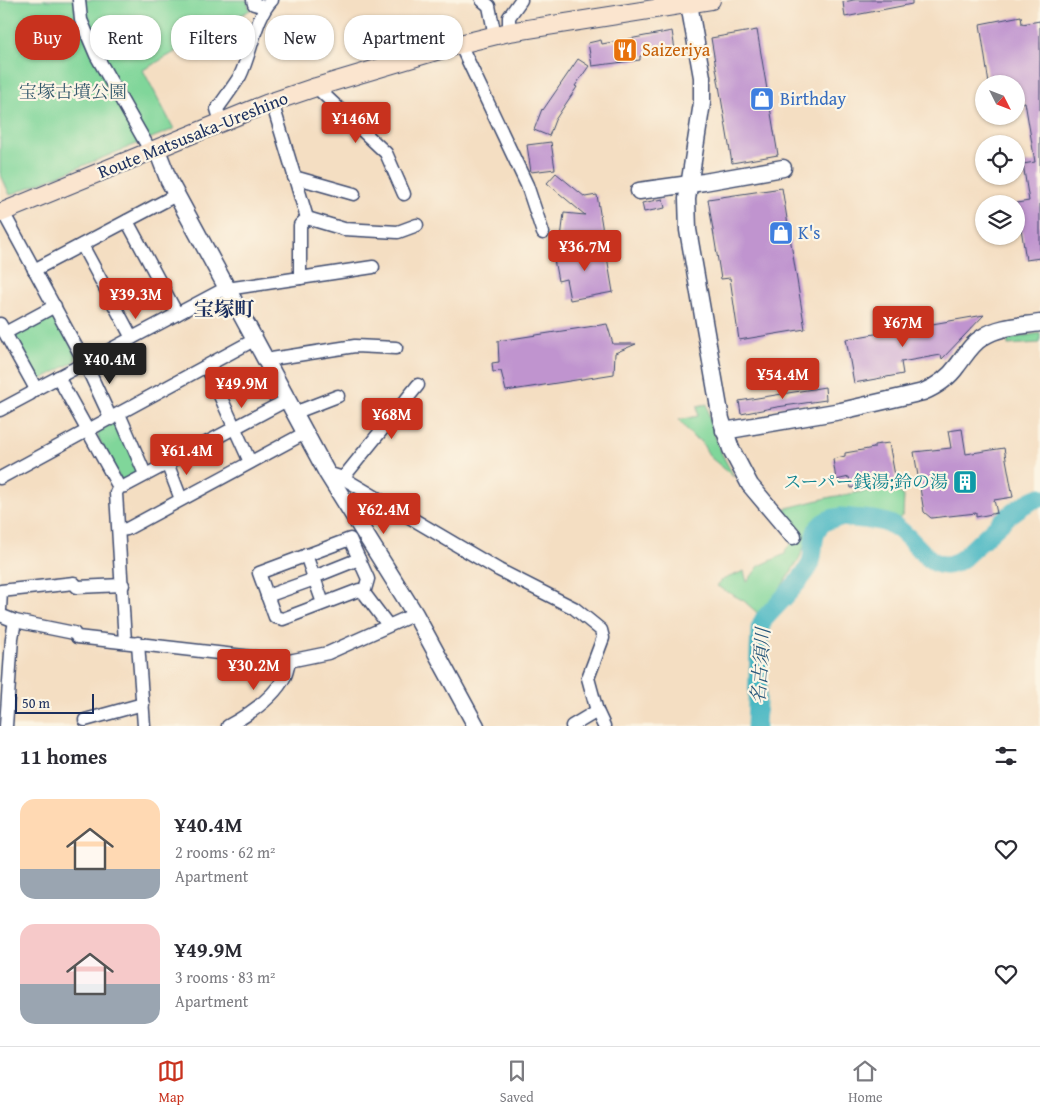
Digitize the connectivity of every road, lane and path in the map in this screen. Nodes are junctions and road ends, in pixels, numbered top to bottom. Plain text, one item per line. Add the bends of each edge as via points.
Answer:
1 (79, 0) edge
2 (253, 0) edge
3 (482, 0) edge
4 (521, 0) edge
5 (711, 0) edge
6 (268, 4) edge
7 (688, 4) junction
8 (502, 34) junction
9 (463, 43) edge
10 (463, 50) edge
11 (406, 60) edge
12 (316, 87) junction
13 (272, 102) junction
14 (221, 122) junction
15 (154, 151) junction
16 (783, 168) dead end
17 (294, 177) junction
18 (690, 184) junction
19 (638, 191) dead end
20 (354, 194) dead end
21 (404, 194) dead end
22 (176, 195) junction
23 (2, 212) edge
24 (307, 218) junction
25 (127, 221) junction
26 (417, 225) dead end
27 (543, 234) dead end
28 (82, 245) junction
29 (373, 267) dead end
30 (34, 270) junction
31 (300, 278) junction
32 (226, 289) junction
33 (55, 306) junction
34 (177, 314) junction
35 (1040, 323) edge
36 (4, 336) edge
37 (132, 338) junction
38 (254, 340) junction
39 (396, 348) dead end
40 (265, 360) junction
41 (85, 363) junction
42 (207, 367) junction
43 (58, 377) junction
44 (418, 385) dead end
45 (36, 389) junction
46 (338, 396) dead end
47 (291, 406) junction
48 (0, 410) edge
49 (115, 416) junction
50 (235, 428) junction
51 (88, 431) junction
52 (724, 431) junction
53 (305, 433) junction
54 (250, 462) junction
55 (167, 463) junction
56 (327, 472) junction
57 (145, 474) junction
58 (0, 478) edge
59 (344, 478) junction
60 (119, 487) junction
61 (181, 499) junction
62 (119, 530) junction
63 (793, 536) dead end
64 (306, 555) junction
65 (359, 559) junction
66 (314, 577) junction
67 (123, 585) junction
68 (364, 593) junction
69 (267, 596) junction
70 (324, 603) junction
71 (0, 610) edge
72 (415, 614) junction
73 (0, 615) edge
74 (14, 621) junction
75 (388, 625) junction
76 (132, 643) junction
77 (289, 661) junction
78 (143, 704) junction
79 (597, 711) junction
80 (85, 720) dead end
81 (235, 724) edge
82 (6, 726) edge
83 (144, 726) edge
84 (476, 726) edge
85 (572, 726) edge
86 (604, 726) edge

1 - 15 street via 81,20 96,55
2 - 6 street via 254,4
3 - 8 street via 489,6
4 - 8 street
5 - 7 main road, Route Matsusaka-Ureshino
6 - 14 street via 240,76 217,109
7 - 8 main road, Route Matsusaka-Ureshino
7 - 18 street via 702,77 702,103
8 - 9 main road, Route Matsusaka-Ureshino
10 - 27 street via 527,185
11 - 12 main road, Route Matsusaka-Ureshino
12 - 13 main road, Route Matsusaka-Ureshino
12 - 21 street via 386,153
13 - 14 main road, Route Matsusaka-Ureshino
13 - 17 street
14 - 15 main road, Route Matsusaka-Ureshino
15 - 22 street
15 - 23 main road, Route Matsusaka-Ureshino
16 - 18 street
17 - 20 street
17 - 24 street
18 - 19 street
18 - 52 street via 688,230
22 - 25 street
22 - 32 street
23 - 30 street
24 - 26 street via 344,229 398,232
24 - 31 street via 300,225
25 - 28 street
25 - 34 street
28 - 30 street
28 - 37 street
29 - 31 street
30 - 33 street
31 - 32 street
32 - 34 street
32 - 38 street
33 - 36 street
33 - 41 street
34 - 37 street
35 - 52 street via 1000,330 982,337 951,374 923,392
36 - 45 street
37 - 41 street
38 - 40 street
38 - 42 street
39 - 40 street via 355,346
40 - 47 street
41 - 43 street
41 - 49 street
42 - 49 street
42 - 50 street
43 - 45 street
43 - 51 street
44 - 59 street
45 - 48 street
46 - 47 street
47 - 50 street
47 - 53 street
49 - 51 street
49 - 57 street
50 - 54 street
50 - 55 street
51 - 58 street
51 - 60 street
52 - 63 street via 750,485
53 - 54 street
53 - 56 street
54 - 61 street
55 - 57 street
55 - 61 street
56 - 59 street
56 - 72 street
57 - 60 street
59 - 79 street via 499,570 574,608 601,630 603,638 588,678
60 - 62 street via 116,493
61 - 62 street
62 - 67 street
64 - 65 street via 350,539
64 - 66 street
64 - 69 street via 259,573
65 - 66 street
65 - 68 street via 368,579
66 - 69 street
66 - 70 street
67 - 71 street via 77,587 74,583 1,591
67 - 76 street
68 - 70 street via 359,590
68 - 75 street
69 - 70 street via 275,617 283,619
72 - 75 street
72 - 84 street
73 - 74 street
74 - 76 street
74 - 82 street
75 - 77 street via 328,653
76 - 77 street
76 - 78 street
77 - 81 street via 286,674 272,693
78 - 80 street
78 - 83 street
79 - 85 street
79 - 86 street

